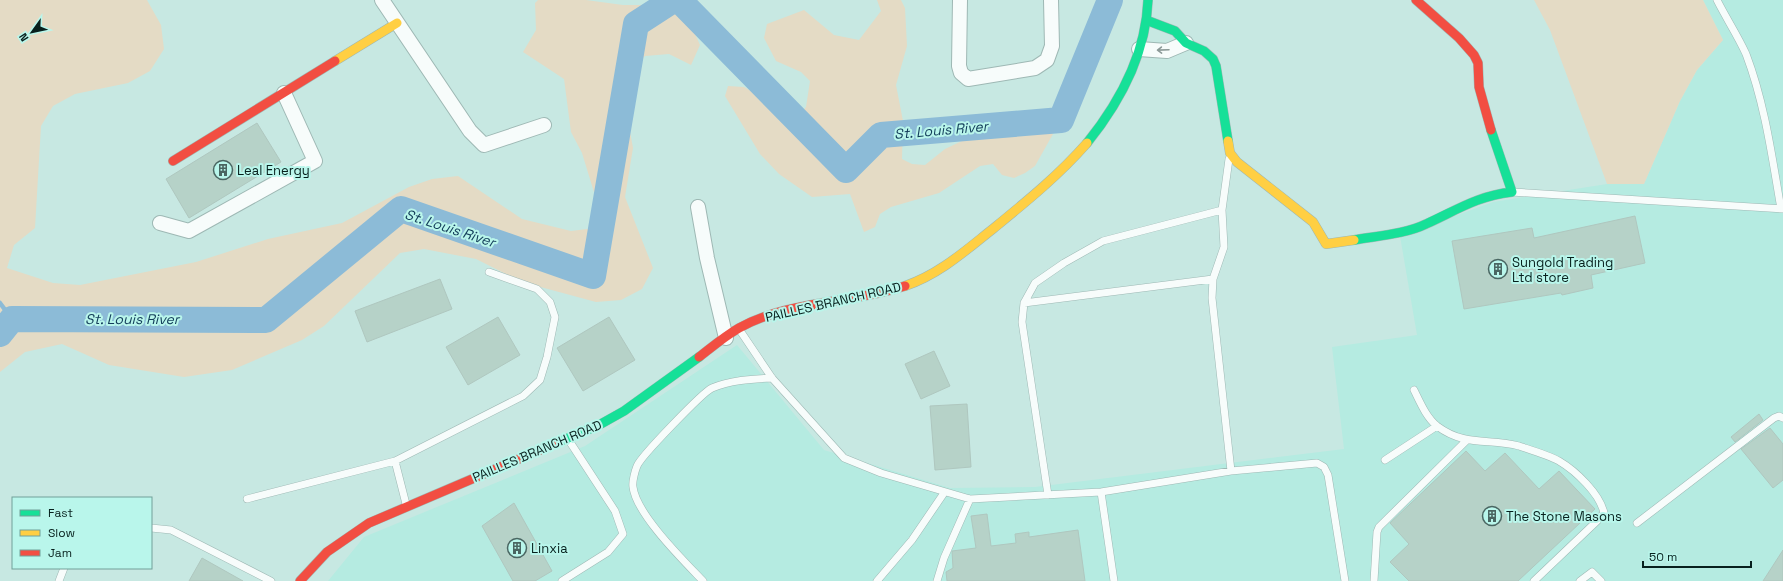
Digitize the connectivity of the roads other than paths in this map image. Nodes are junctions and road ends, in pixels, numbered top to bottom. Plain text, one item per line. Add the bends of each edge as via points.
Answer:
1 (382, 0) edge
2 (960, 0) edge
3 (1051, 0) edge
4 (1148, 0) edge
5 (1416, 0) edge
6 (1717, 0) edge
7 (1146, 20) junction
8 (397, 23) junction
9 (1186, 43) junction
10 (1140, 49) junction
11 (284, 93) junction
12 (544, 125) dead end
13 (1230, 153) junction
14 (173, 161) dead end
15 (1512, 192) junction
16 (698, 207) dead end
17 (1782, 209) edge
18 (1222, 210) junction
19 (160, 223) dead end
20 (488, 272) dead end
21 (1213, 279) junction
22 (1024, 303) junction
23 (739, 328) junction
24 (726, 338) junction
25 (772, 378) junction
26 (1414, 390) dead end
27 (1783, 418) edge
28 (1438, 426) junction
29 (568, 439) junction
30 (1466, 441) junction
31 (1385, 460) dead end
32 (395, 461) junction
33 (1231, 471) junction
34 (1101, 492) junction
35 (944, 493) junction
36 (1048, 495) junction
37 (247, 499) dead end
38 (970, 499) junction
39 (407, 506) junction
40 (1637, 523) dead end
41 (152, 528) edge
42 (64, 569) edge
43 (59, 581) edge
44 (272, 581) edge
45 (300, 581) edge
46 (562, 581) edge
47 (703, 581) edge
48 (877, 581) edge
49 (937, 581) edge
50 (1114, 581) edge
51 (1345, 581) edge
52 (1374, 581) edge
53 (1534, 581) edge
54 (1580, 581) edge
55 (1601, 581) edge

1 - 8 street
2 - 3 street via 959,66 961,73 968,80 1035,68 1047,60 1052,46
4 - 7 main road, PAILLES BRANCH ROAD
5 - 15 main road via 1455,36 1478,63 1479,85
6 - 17 lane via 1745,53 1759,93
7 - 9 main road via 1175,31
7 - 10 main road, PAILLES BRANCH ROAD
8 - 11 main road
8 - 12 street via 470,131 484,145
9 -> 10 street via 1167,52
9 - 13 main road via 1214,59
10 - 23 main road, PAILLES BRANCH ROAD via 1133,69 1110,114 1081,152 1060,174 953,261 933,274 892,290 768,315
11 - 14 main road
11 - 19 street via 315,161 189,231
13 - 15 main road via 1237,162 1313,222 1326,244 1385,235 1425,225 1459,207 1492,194
13 - 18 lane
15 - 17 lane
16 - 24 street
18 - 21 lane via 1224,247
18 - 22 lane via 1103,241 1035,283
20 - 32 lane via 537,289 550,302 555,317 540,380 523,396
21 - 22 lane
21 - 33 lane via 1212,298
22 - 36 lane via 1022,322
23 - 24 main road, PAILLES BRANCH ROAD
23 - 25 lane
24 - 29 main road, PAILLES BRANCH ROAD via 624,411
25 - 35 lane via 844,458
25 - 47 lane via 745,380 710,388 655,442 637,465 633,486 638,504 673,549
26 - 28 lane via 1430,419
27 - 40 lane via 1774,418
28 - 30 lane
28 - 31 lane
29 - 39 main road, PAILLES BRANCH ROAD
29 - 46 lane via 615,511 623,534 608,552
30 - 52 lane via 1379,527
30 - 53 lane via 1518,446 1559,461 1584,480 1602,502 1604,513
32 - 37 lane
32 - 39 lane
33 - 34 lane
33 - 51 lane via 1308,462 1324,467 1328,475
34 - 36 lane
34 - 50 lane
35 - 38 lane
35 - 48 lane via 912,540
36 - 38 lane
38 - 49 lane via 944,558
39 - 45 main road, PAILLES BRANCH ROAD via 349,534 324,553
41 - 44 lane via 171,530
42 - 43 lane
54 - 55 lane via 1592,572

